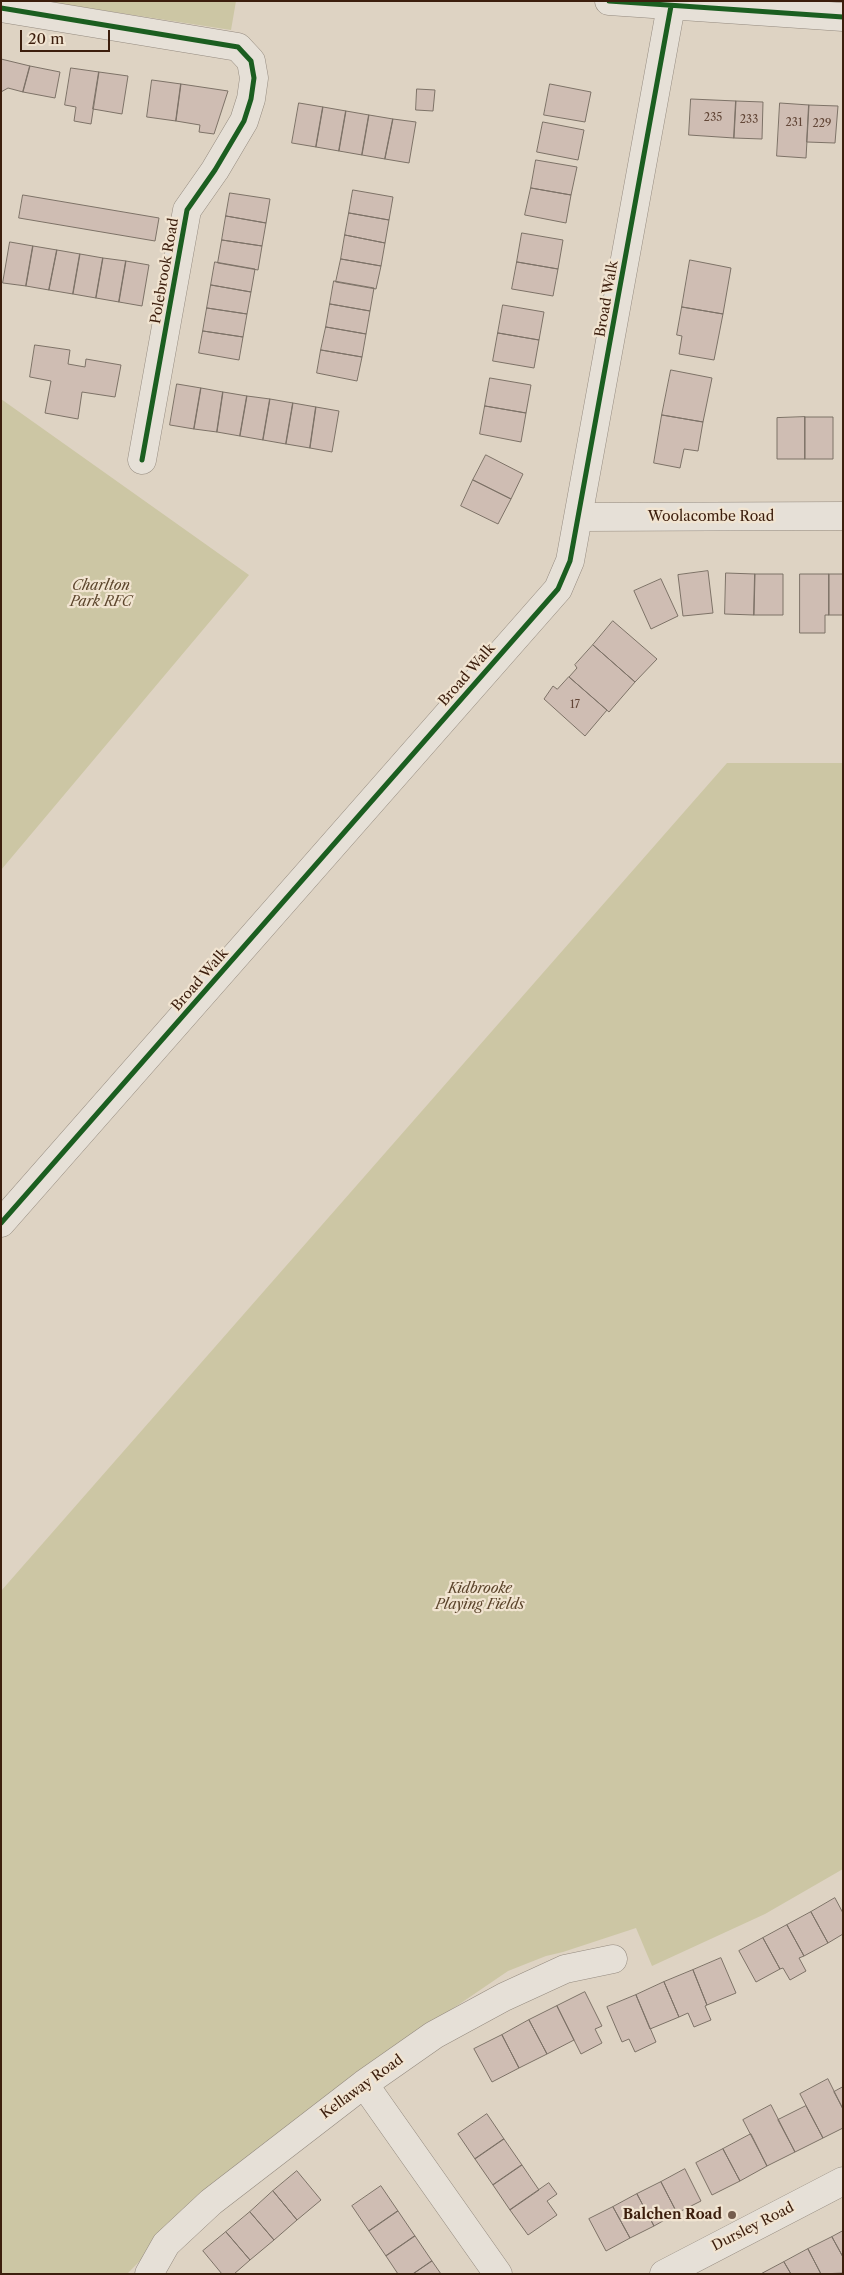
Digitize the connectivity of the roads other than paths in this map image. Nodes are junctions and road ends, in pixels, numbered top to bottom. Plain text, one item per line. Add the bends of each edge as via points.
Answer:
1 (609, 1) edge
2 (671, 6) junction
3 (1, 8) edge
4 (843, 17) edge
5 (142, 460) dead end
6 (843, 516) edge
7 (579, 517) junction
8 (1, 1223) edge
9 (614, 1959) dead end
10 (364, 2084) junction
11 (843, 2181) edge
12 (149, 2274) edge
13 (498, 2274) edge
14 (664, 2274) edge

1 - 2 street
2 - 4 street
2 - 7 street, Broad Walk
3 - 5 street, Polebrook Road via 238,47 251,60 254,78 244,121 187,210
6 - 7 street, Woolacombe Road
7 - 8 street, Broad Walk via 570,561 558,589
9 - 10 street, Kellaway Road via 566,1969 504,1997 434,2035
10 - 12 street, Kellaway Road via 211,2202 166,2244
10 - 13 street
11 - 14 street, Dursley Road

